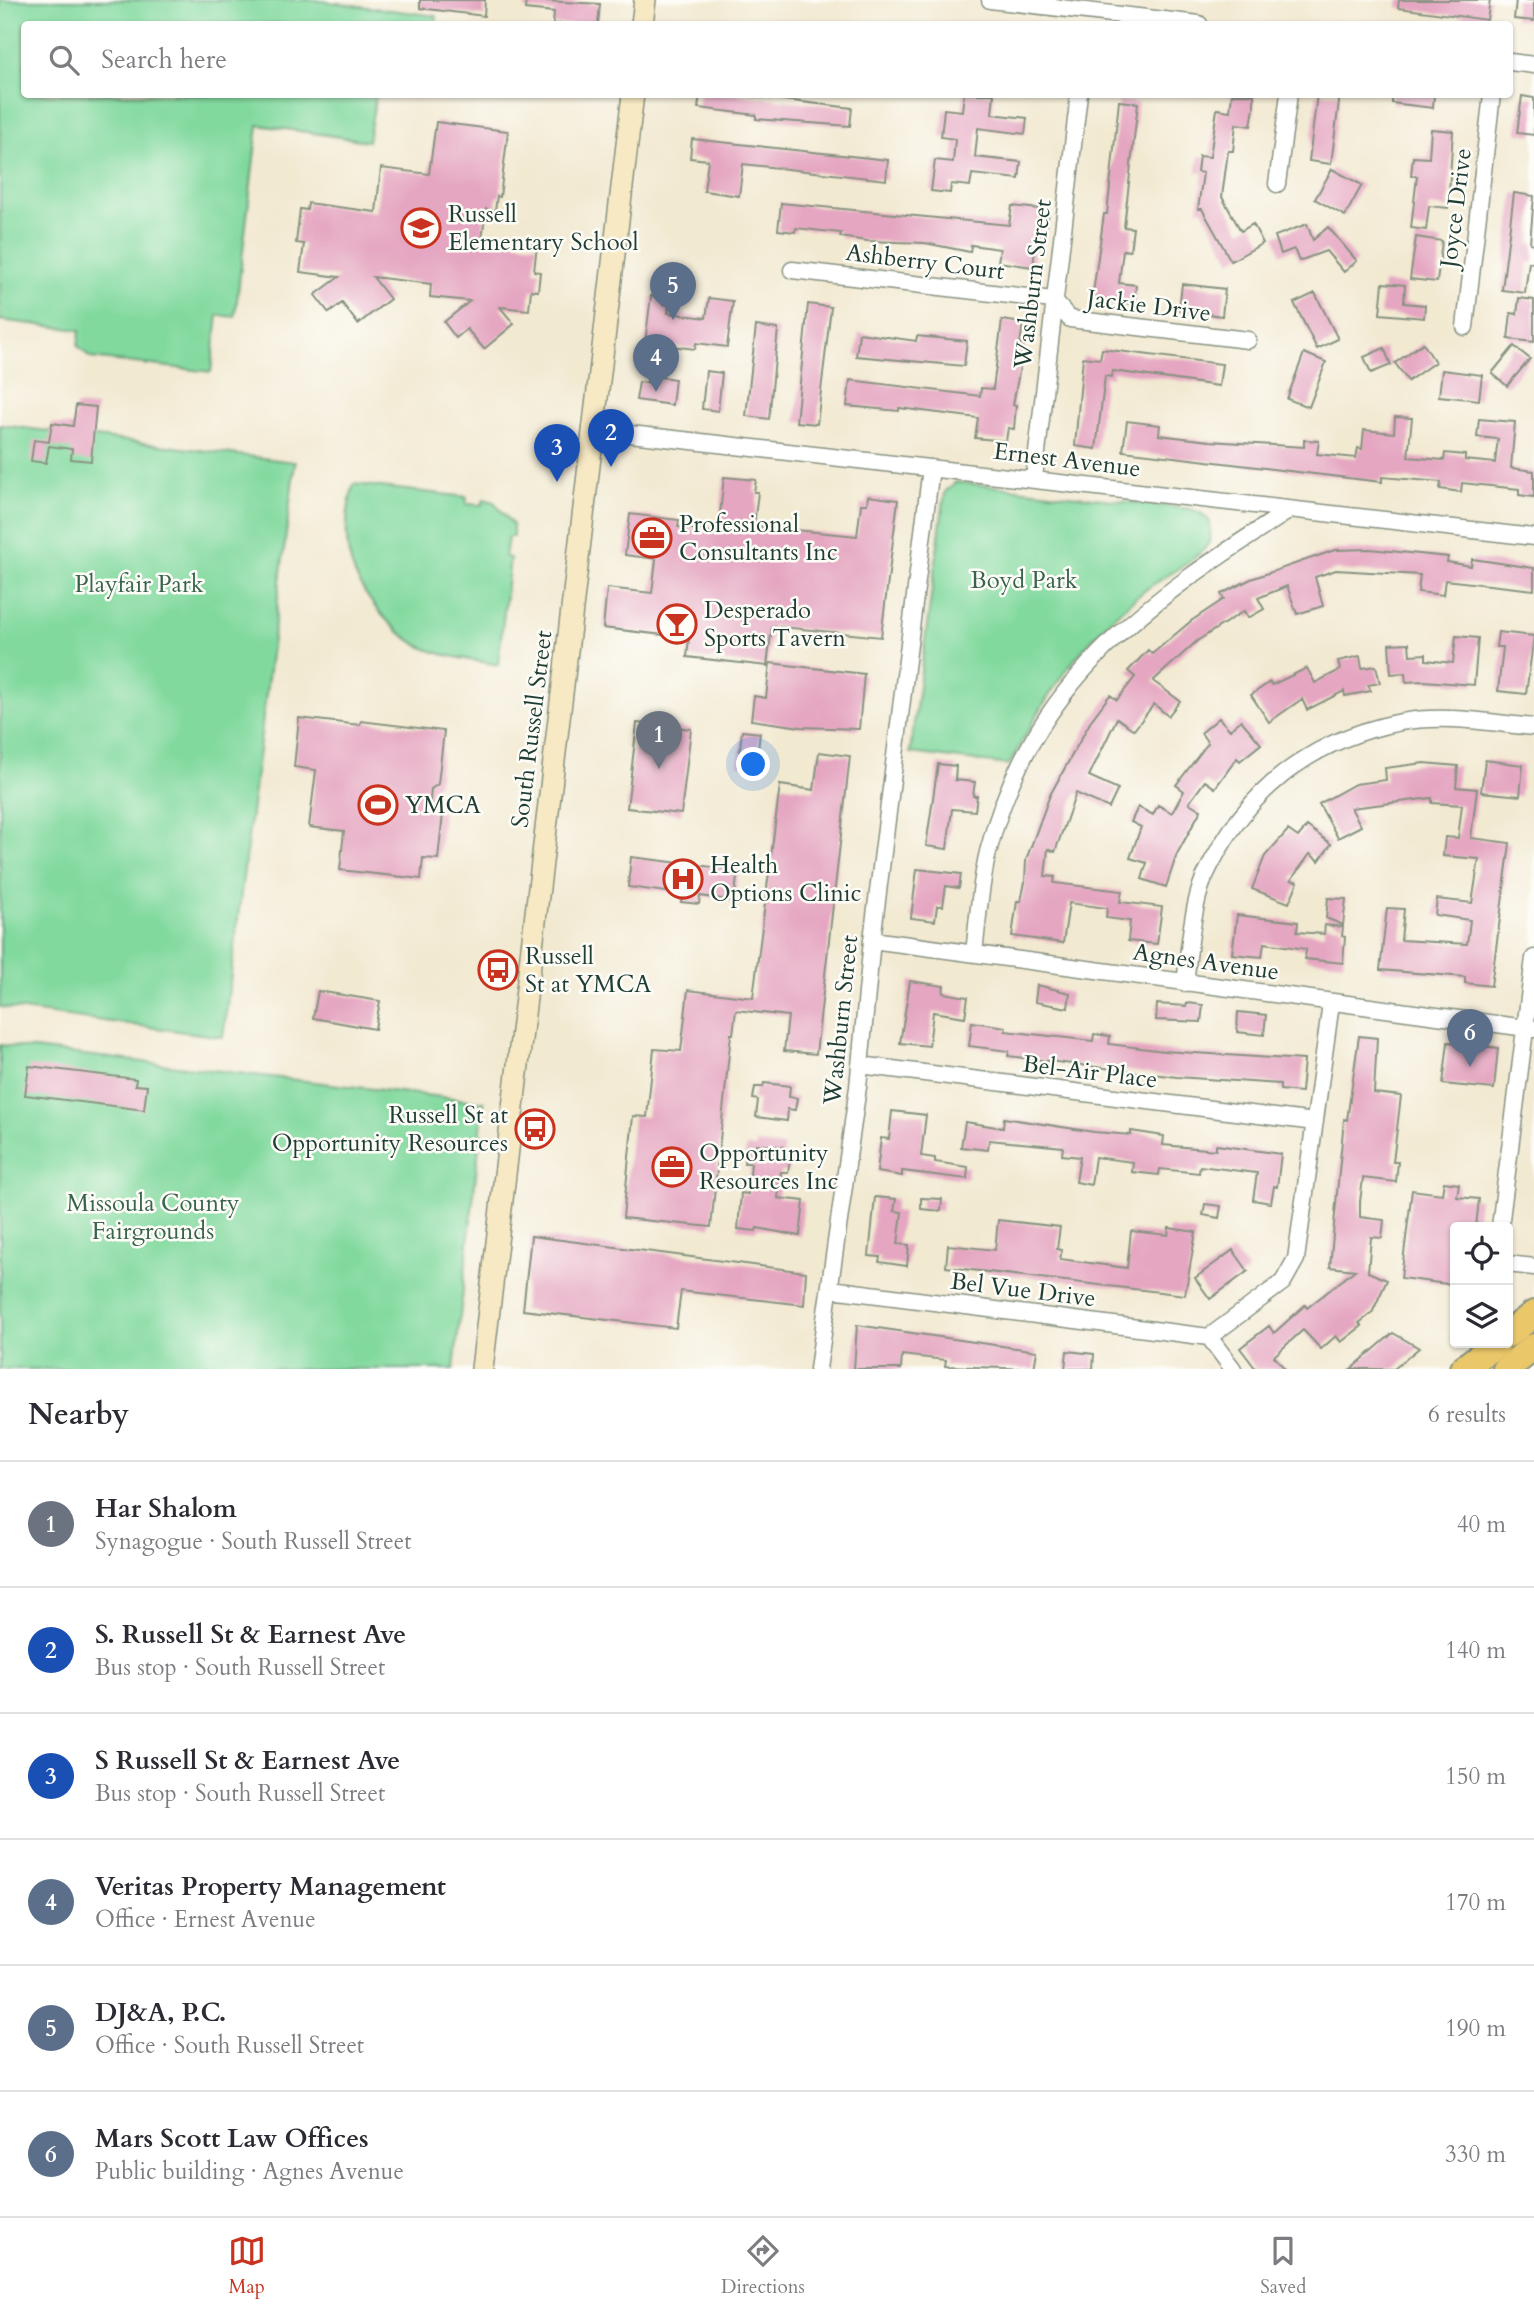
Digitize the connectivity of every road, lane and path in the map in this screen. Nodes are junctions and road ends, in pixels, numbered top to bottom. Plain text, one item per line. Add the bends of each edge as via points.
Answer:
1 (645, 0) edge
2 (990, 0) edge
3 (1089, 18) edge
4 (642, 21) edge
5 (1144, 21) edge
6 (1513, 62) edge
7 (1534, 65) edge
8 (633, 98) edge
9 (1078, 98) edge
10 (1288, 98) edge
11 (1492, 98) edge
12 (1277, 184) dead end
13 (792, 270) dead end
14 (1053, 300) junction
15 (1465, 327) dead end
16 (1248, 340) dead end
17 (595, 430) junction
18 (931, 467) junction
19 (1034, 478) junction
20 (1290, 510) junction
21 (1534, 537) edge
22 (1534, 727) edge
23 (872, 940) junction
24 (974, 953) junction
25 (1534, 958) edge
26 (1185, 984) junction
27 (1331, 1003) junction
28 (1530, 1028) edge
29 (860, 1065) junction
30 (1315, 1122) junction
31 (1501, 1222) edge
32 (1513, 1265) edge
33 (1534, 1267) edge
34 (831, 1289) junction
35 (1534, 1314) edge
36 (1513, 1330) edge
37 (1209, 1337) junction
38 (1534, 1347) edge
39 (1487, 1352) edge
40 (482, 1369) edge
41 (818, 1369) edge
42 (1233, 1369) edge
43 (1463, 1369) edge
44 (1506, 1369) edge

1 - 4 main road
2 - 3 street
3 - 5 street
6 - 7 street
8 - 17 main road, South Russell Street
9 - 14 street, Washburn Street
10 - 12 street
11 - 15 street, Joyce Drive
13 - 14 street, Ashberry Court
14 - 16 street, Jackie Drive via 1070,319
14 - 19 street, Washburn Street
17 - 18 street, Ernest Avenue
17 - 40 main road, South Russell Street
18 - 19 street, Ernest Avenue
18 - 23 street, Washburn Street
19 - 20 street, Ernest Avenue
20 - 21 street, Ernest Avenue
20 - 24 street via 1162,595 1091,659 1056,702 1014,781 989,851
22 - 26 street via 1454,720 1402,722 1348,737 1298,760 1262,792 1204,880
23 - 24 street, Agnes Avenue
23 - 29 street, Washburn Street
24 - 26 street, Agnes Avenue
25 - 28 street
26 - 27 street, Agnes Avenue
27 - 28 street, Agnes Avenue
27 - 30 street
28 - 31 street
29 - 30 street, Bel-Air Place
29 - 34 street, Washburn Street
30 - 37 street via 1296,1259 1283,1282
32 - 33 street
34 - 37 street, Bel Vue Drive
34 - 41 street, Washburn Street
35 - 36 highway
37 - 42 street
38 - 44 highway
39 - 43 highway

